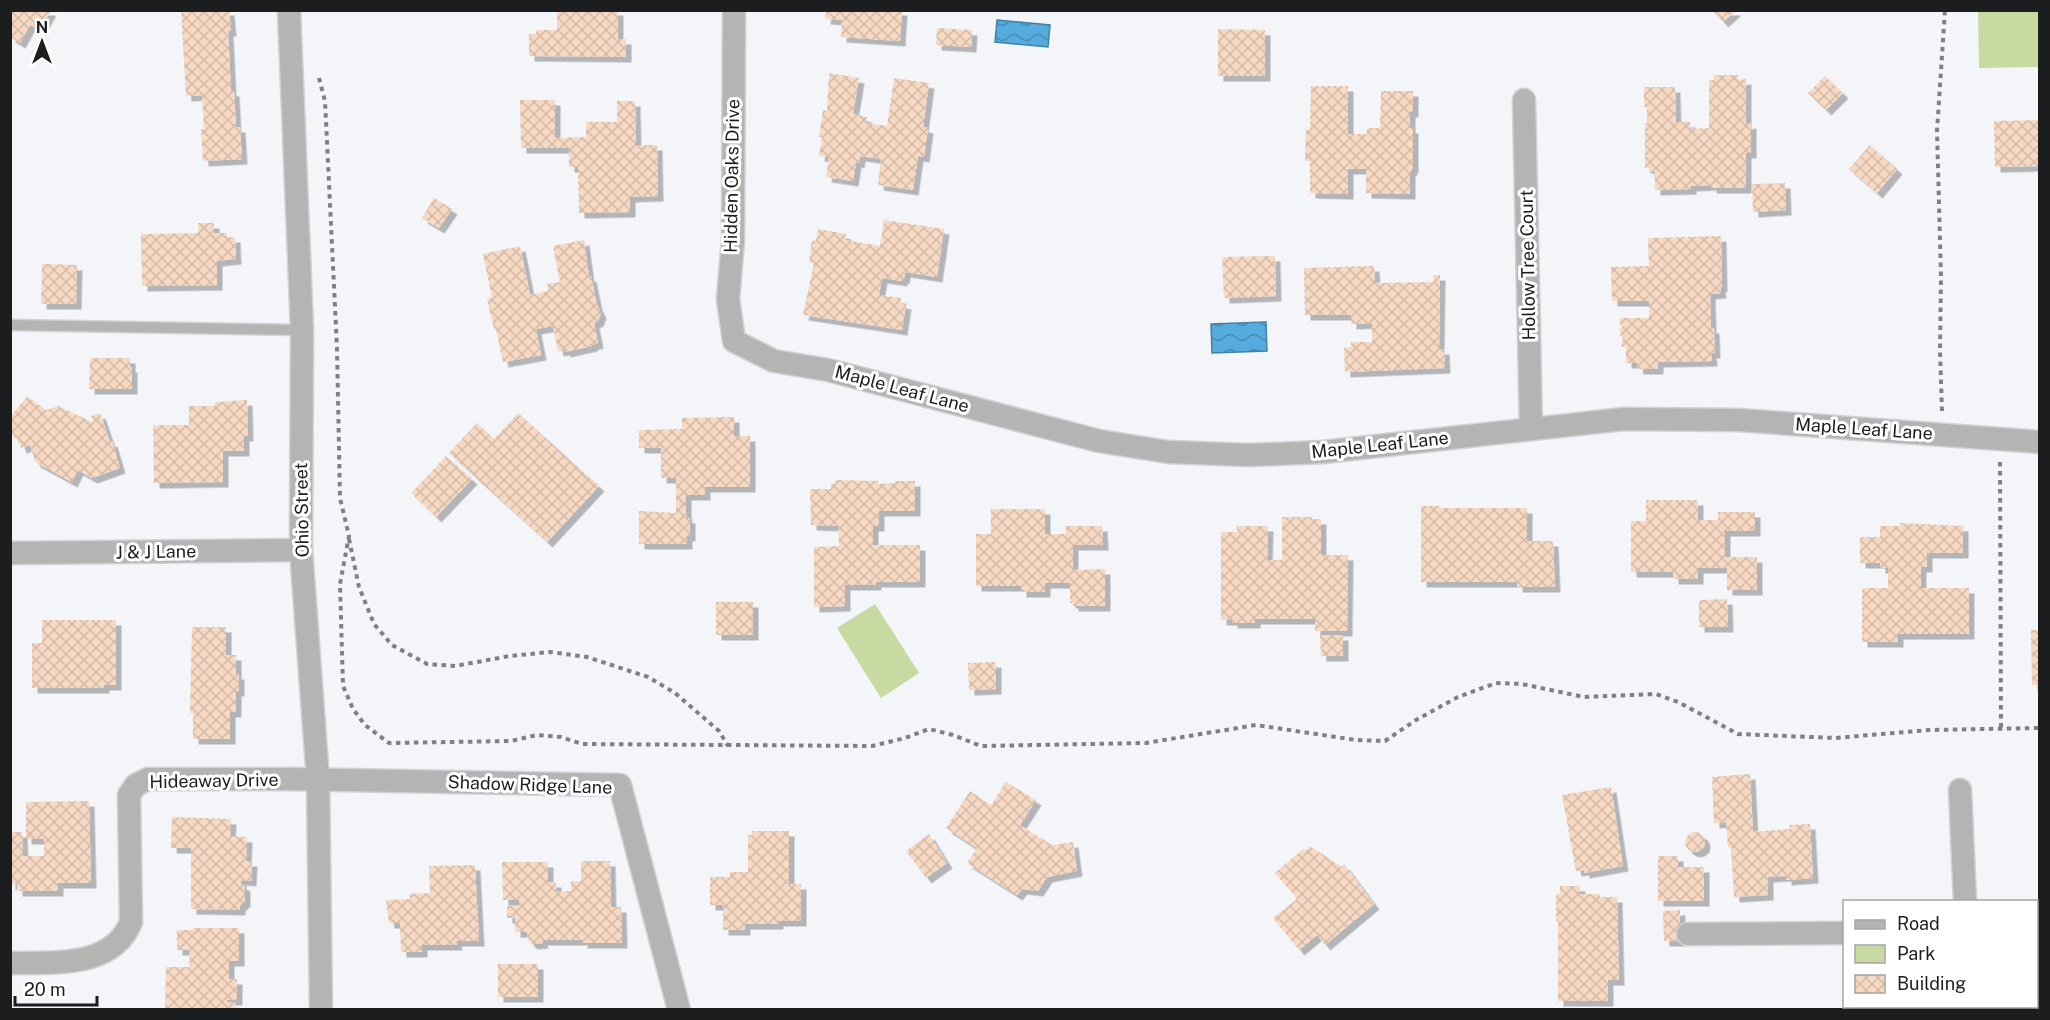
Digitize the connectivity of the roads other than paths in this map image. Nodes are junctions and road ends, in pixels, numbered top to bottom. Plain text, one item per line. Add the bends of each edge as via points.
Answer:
1 (289, 10) edge
2 (734, 10) edge
3 (1524, 100) dead end
4 (10, 326) edge
5 (302, 330) junction
6 (734, 341) joint
7 (1531, 429) junction
8 (2040, 442) edge
9 (301, 550) junction
10 (10, 553) edge
11 (318, 780) junction
12 (1960, 790) dead end
13 (1965, 900) edge
14 (1843, 933) edge
15 (1688, 934) dead end
16 (10, 963) edge
17 (321, 1010) edge
18 (679, 1010) edge

1 - 5 street, Ohio Street
2 - 6 street, Hidden Oaks Drive via 733,241 728,299
3 - 7 street, Hollow Tree Court
4 - 5 lane
5 - 9 street, Ohio Street
6 - 7 street, Maple Leaf Lane via 774,361 828,370 1098,441 1168,452 1323,452
7 - 8 street, Maple Leaf Lane via 1624,419 1721,419
9 - 10 street, J & J Lane
9 - 11 street, Ohio Street
11 - 16 street, Hideaway Drive via 148,779 136,785 129,795 131,922 126,934 106,952 88,958
11 - 17 street, Ohio Street
11 - 18 street, Shadow Ridge Lane via 620,785
12 - 13 street
14 - 15 street

